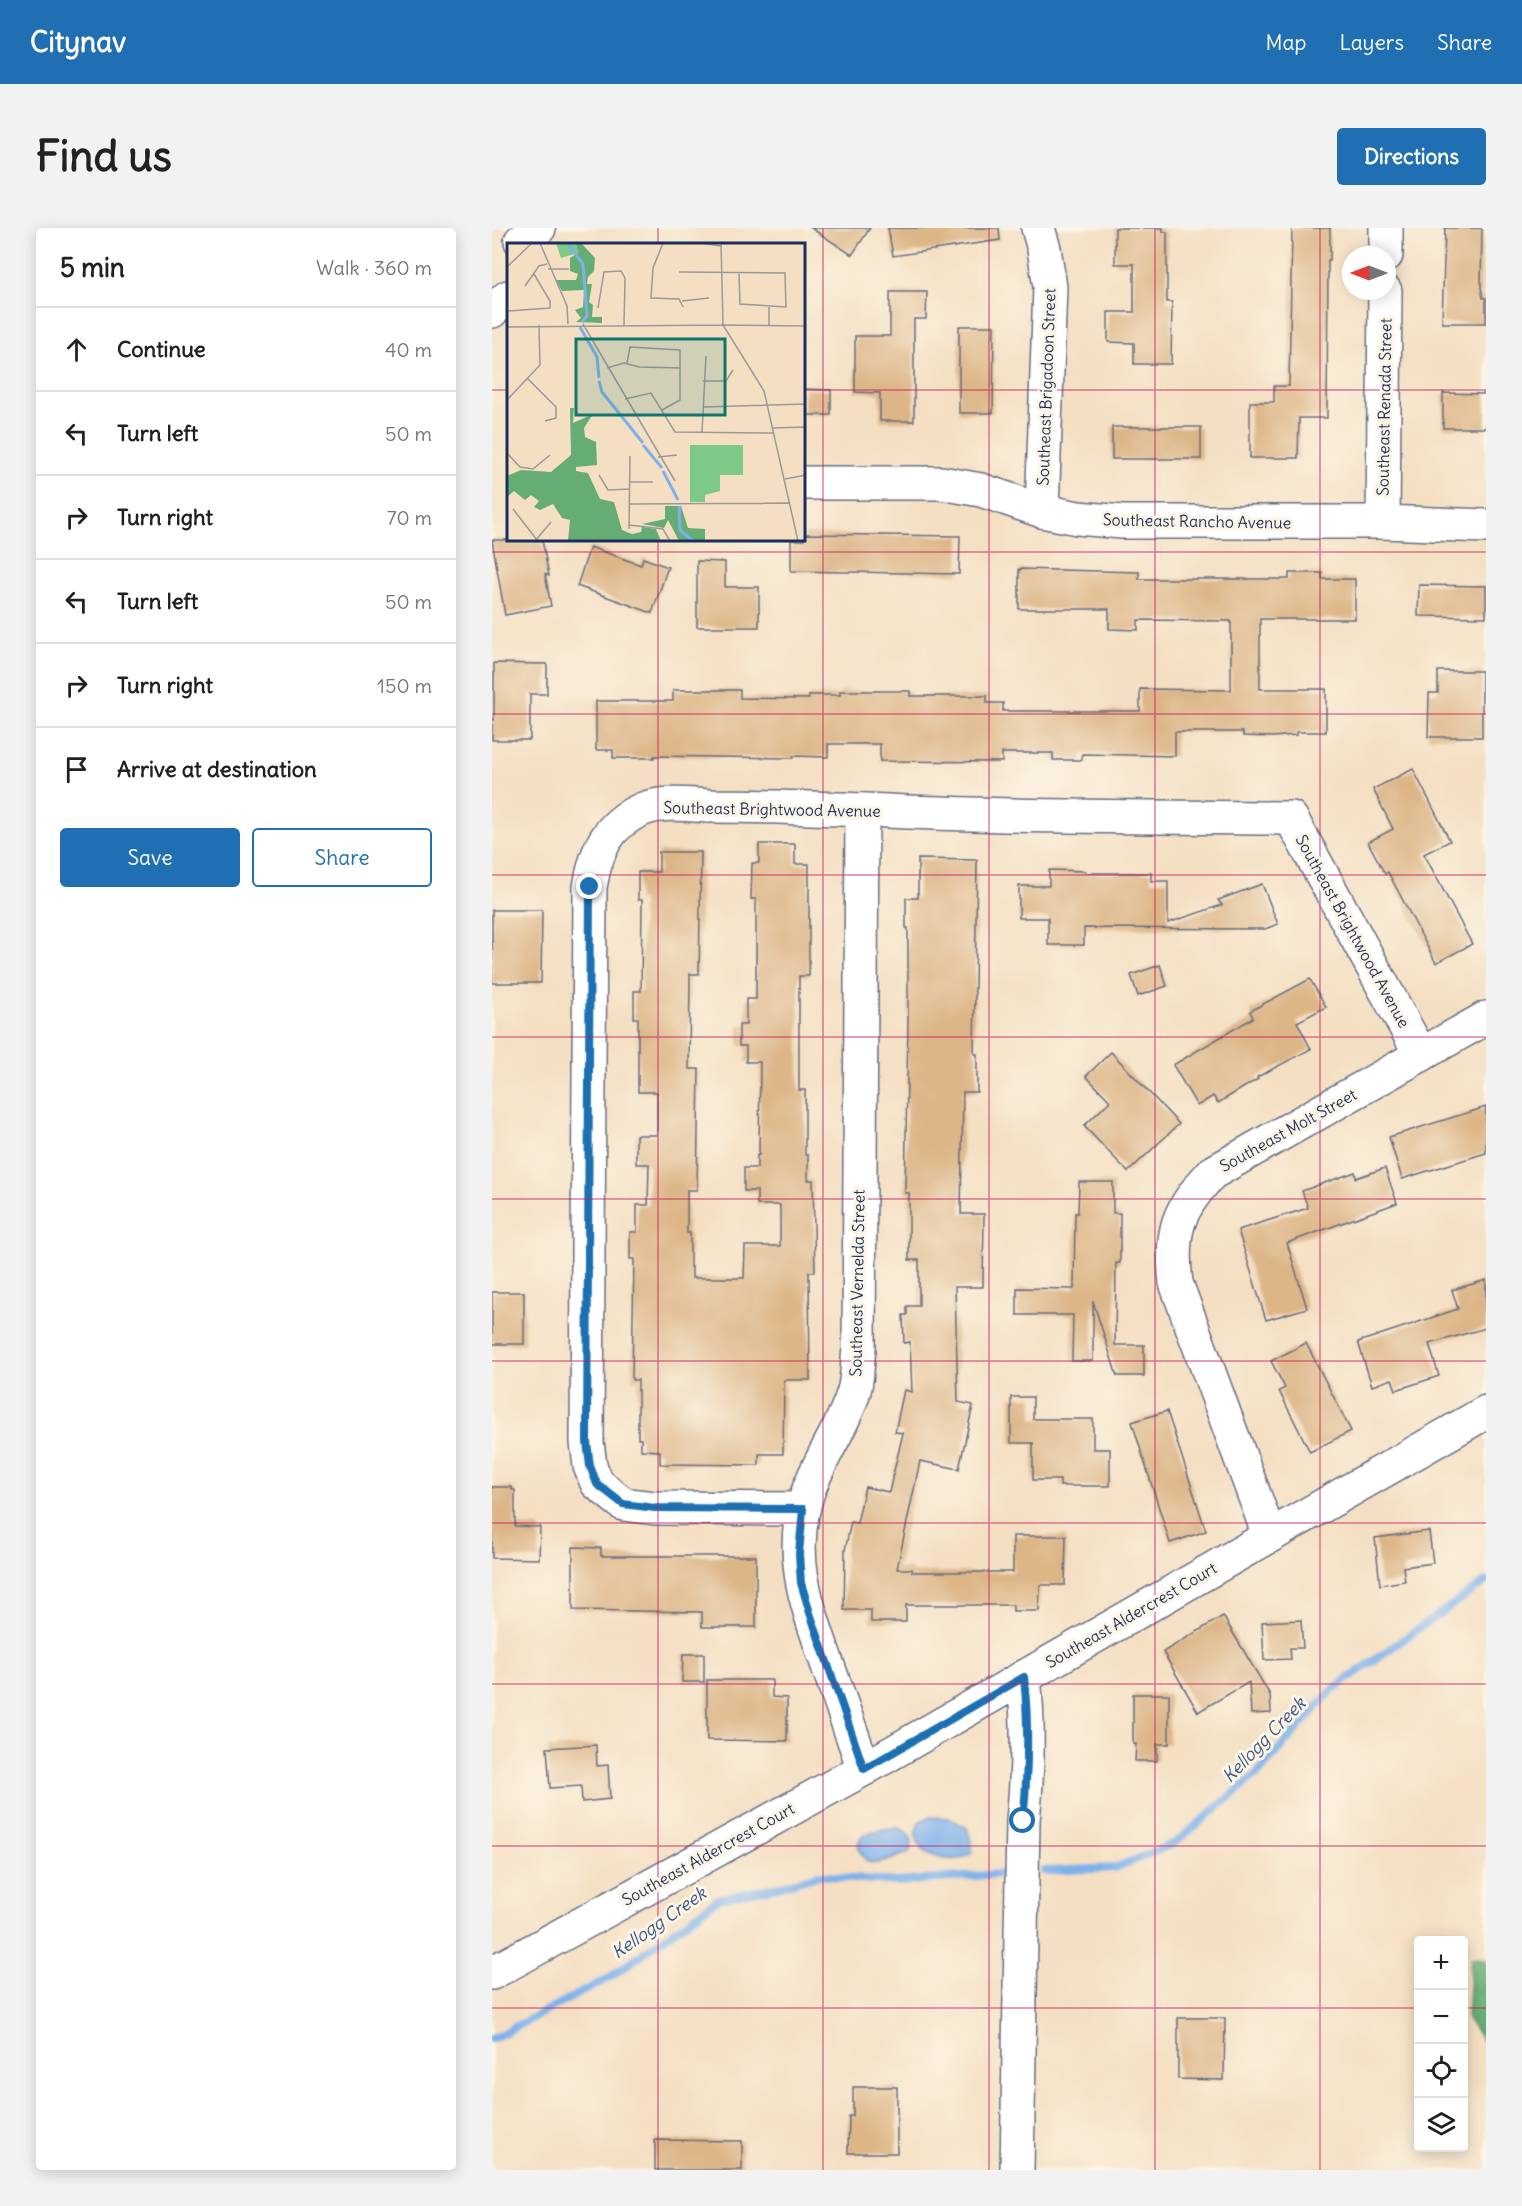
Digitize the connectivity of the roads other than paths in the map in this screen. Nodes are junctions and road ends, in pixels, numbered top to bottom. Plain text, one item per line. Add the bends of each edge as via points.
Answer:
1 (1038, 228) edge
2 (1386, 228) edge
3 (1386, 246) edge
4 (507, 298) edge
5 (1385, 300) edge
6 (492, 311) edge
7 (806, 483) edge
8 (1042, 510) junction
9 (1383, 522) junction
10 (1486, 526) edge
11 (862, 810) junction
12 (1486, 1018) edge
13 (1421, 1055) junction
14 (1486, 1412) edge
15 (803, 1509) junction
16 (1269, 1535) junction
17 (1024, 1677) junction
18 (864, 1769) junction
19 (492, 1973) edge
20 (1017, 2170) edge

1 - 8 street, Southeast Brigadoon Street via 1050,287
2 - 3 street
4 - 6 street
5 - 9 street, Southeast Renada Street
7 - 8 street, Southeast Rancho Avenue via 941,483 981,490
8 - 9 street, Southeast Rancho Avenue via 1122,522
9 - 10 street, Southeast Rancho Avenue
11 - 13 street, Southeast Brightwood Avenue via 1025,817 1291,818
11 - 15 street, Southeast Vernelda Street via 859,1348 854,1392
11 - 15 street, Southeast Brightwood Avenue via 659,805 631,816 609,834 594,862 590,887 590,1466 597,1484 623,1504 655,1508
12 - 13 street, Southeast Molt Street
13 - 16 street, Southeast Molt Street via 1212,1173 1191,1195 1177,1224 1173,1254 1176,1283
14 - 16 street, Southeast Aldercrest Court
15 - 18 street, Southeast Vernelda Street via 801,1583
16 - 17 street, Southeast Aldercrest Court
17 - 18 street, Southeast Aldercrest Court
17 - 20 street via 1028,1770 1023,1821
18 - 19 street, Southeast Aldercrest Court

